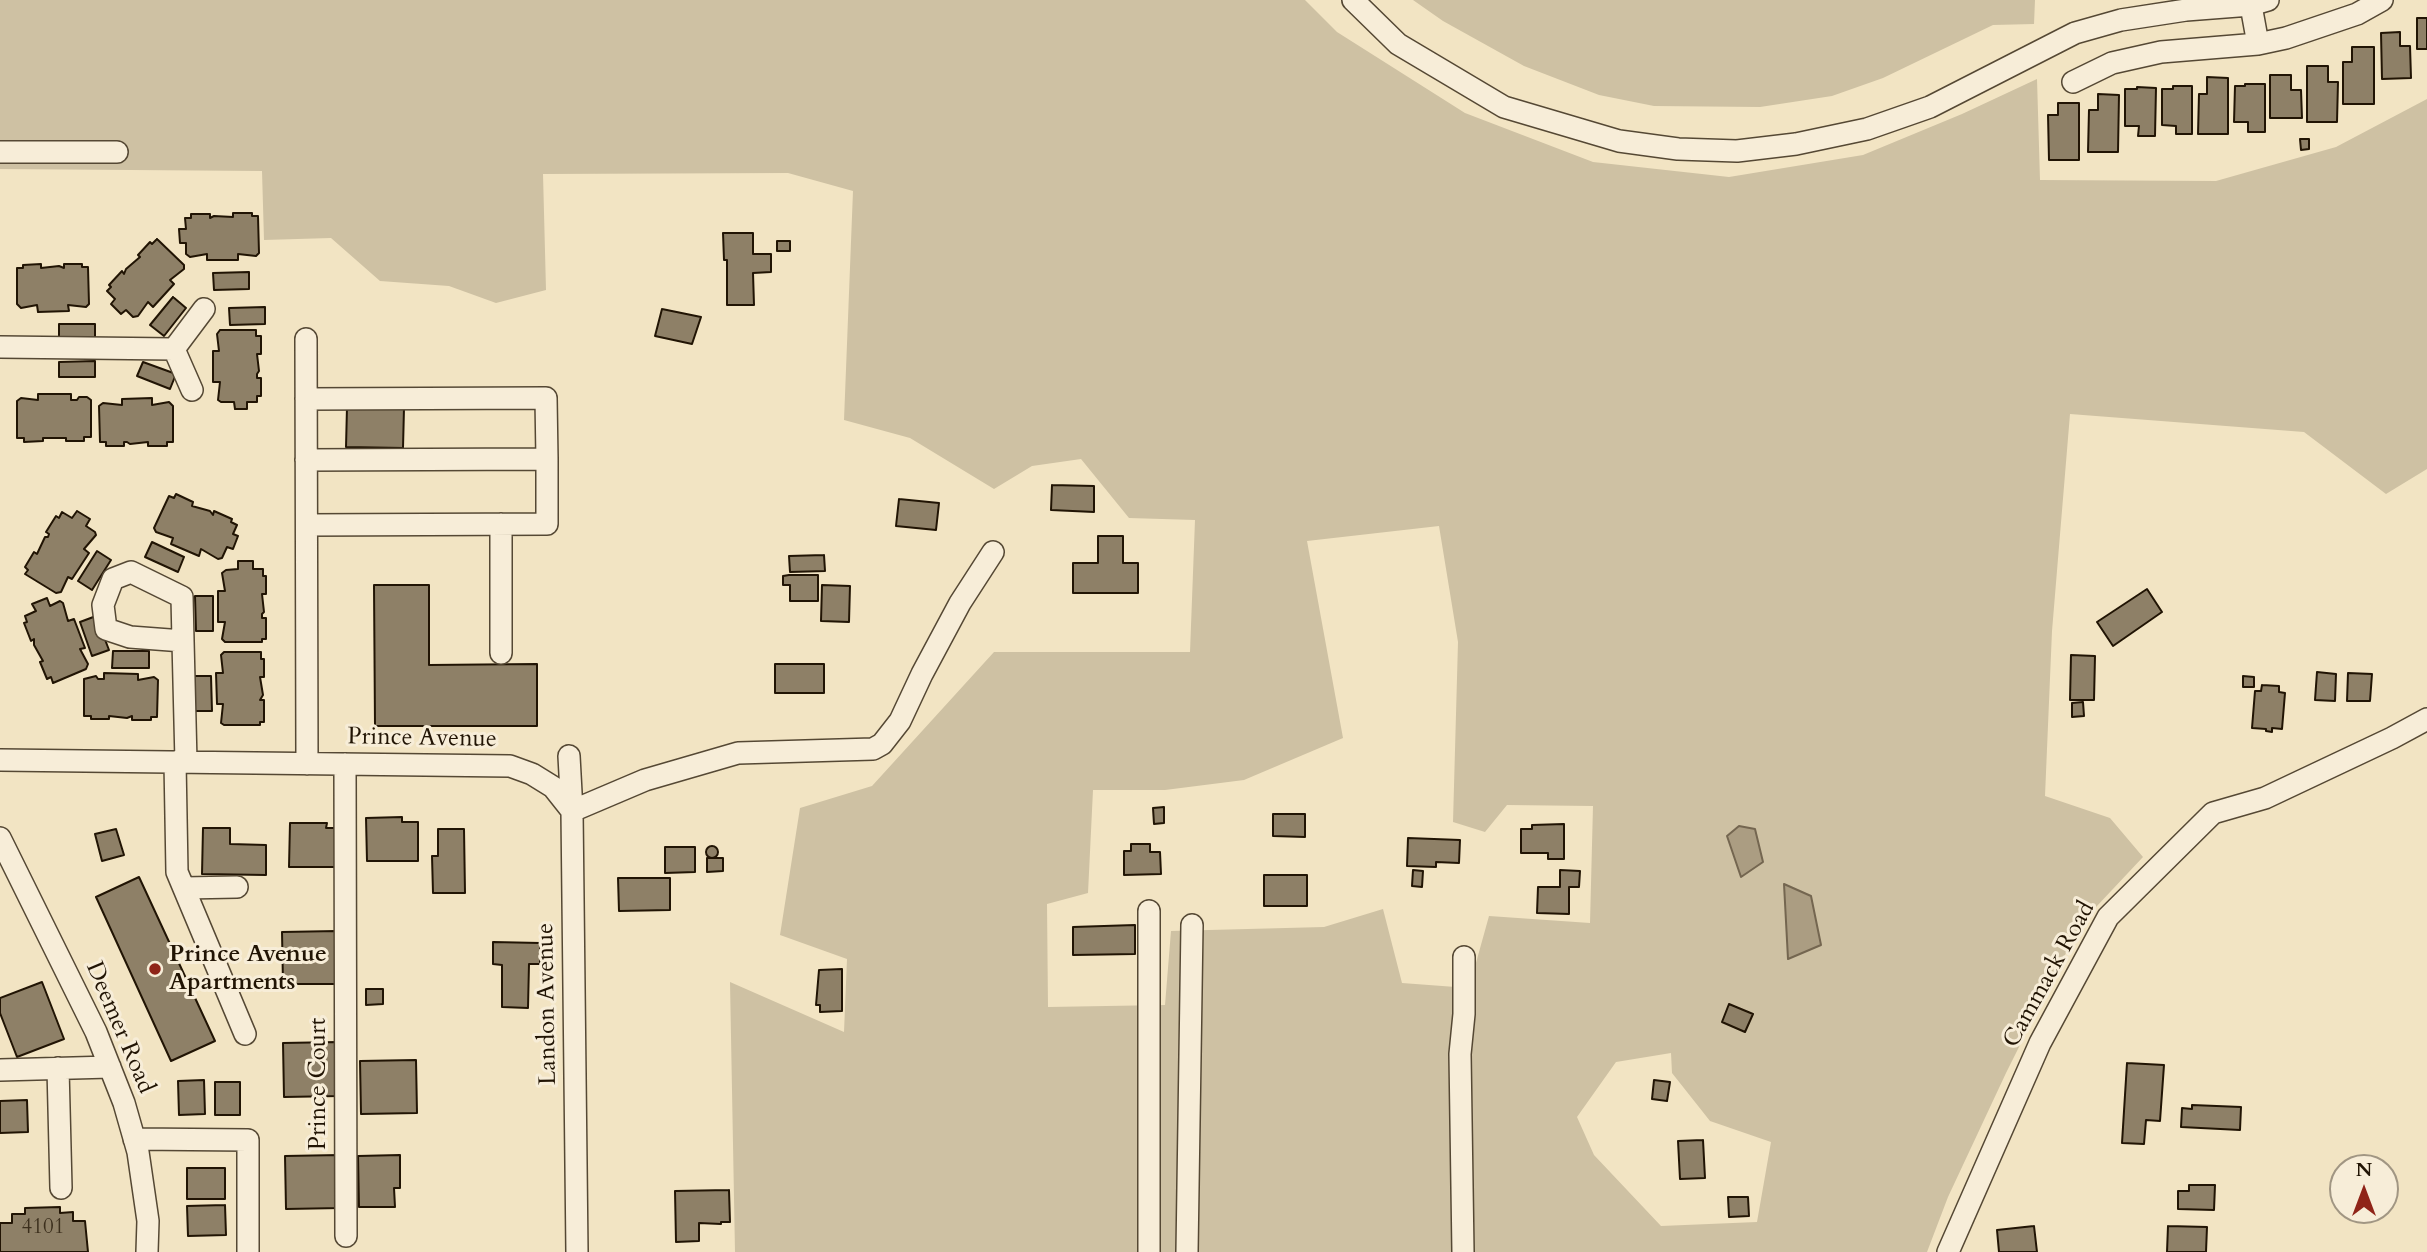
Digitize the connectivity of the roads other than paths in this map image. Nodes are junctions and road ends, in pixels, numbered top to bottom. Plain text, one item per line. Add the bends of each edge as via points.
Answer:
1 (1353, 0) edge
2 (2382, 0) edge
3 (2256, 2) edge
4 (2258, 44) junction
5 (2073, 82) dead end
6 (0, 152) edge
7 (117, 152) dead end
8 (204, 309) dead end
9 (306, 339) dead end
10 (0, 347) edge
11 (174, 349) junction
12 (192, 390) dead end
13 (306, 399) junction
14 (547, 459) junction
15 (306, 460) junction
16 (501, 524) junction
17 (307, 525) junction
18 (993, 552) dead end
19 (183, 641) dead end
20 (501, 653) dead end
21 (2427, 719) edge
22 (569, 756) dead end
23 (0, 760) edge
24 (181, 762) junction
25 (307, 764) junction
26 (345, 764) junction
27 (572, 811) junction
28 (0, 838) edge
29 (237, 887) dead end
30 (184, 888) junction
31 (1149, 911) dead end
32 (1192, 925) dead end
33 (1464, 957) dead end
34 (245, 1034) dead end
35 (110, 1067) junction
36 (58, 1068) junction
37 (0, 1070) edge
38 (134, 1139) junction
39 (61, 1188) dead end
40 (346, 1236) dead end
41 (147, 1252) edge
42 (248, 1252) edge
43 (577, 1252) edge
44 (1149, 1252) edge
45 (1187, 1252) edge
46 (1463, 1252) edge
47 (1948, 1252) edge

1 - 3 street via 1398,44 1504,107 1619,141 1738,151 1867,130 1930,107 2075,33 2121,20
2 - 4 street via 2357,14
3 - 4 street
4 - 5 street via 2161,52 2112,63
6 - 7 street
8 - 11 street
9 - 13 street
10 - 11 street
11 - 12 street
13 - 14 street via 546,398
13 - 15 street
14 - 15 street
14 - 16 street via 547,524
15 - 17 street
16 - 17 street
16 - 20 street
17 - 25 street
18 - 27 street via 960,603 900,721 882,744 859,751 738,753 645,780
19 - 24 street
21 - 47 street, Cammack Road via 2265,798 2214,813 2108,917 2039,1043
22 - 27 street, Landon Avenue
23 - 24 street, Prince Avenue
24 - 25 street, Prince Avenue
24 - 30 street via 177,872
25 - 26 street, Prince Avenue
26 - 27 street, Prince Avenue via 510,766 553,787
26 - 40 street, Prince Court
27 - 43 street, Landon Avenue
28 - 35 street, Deemer Road
29 - 30 street
30 - 34 street
31 - 44 street
32 - 45 street
33 - 46 street
35 - 36 street
35 - 38 street, Deemer Road
36 - 37 street
36 - 39 street
38 - 41 street, Deemer Road via 148,1221
38 - 42 street via 247,1140

